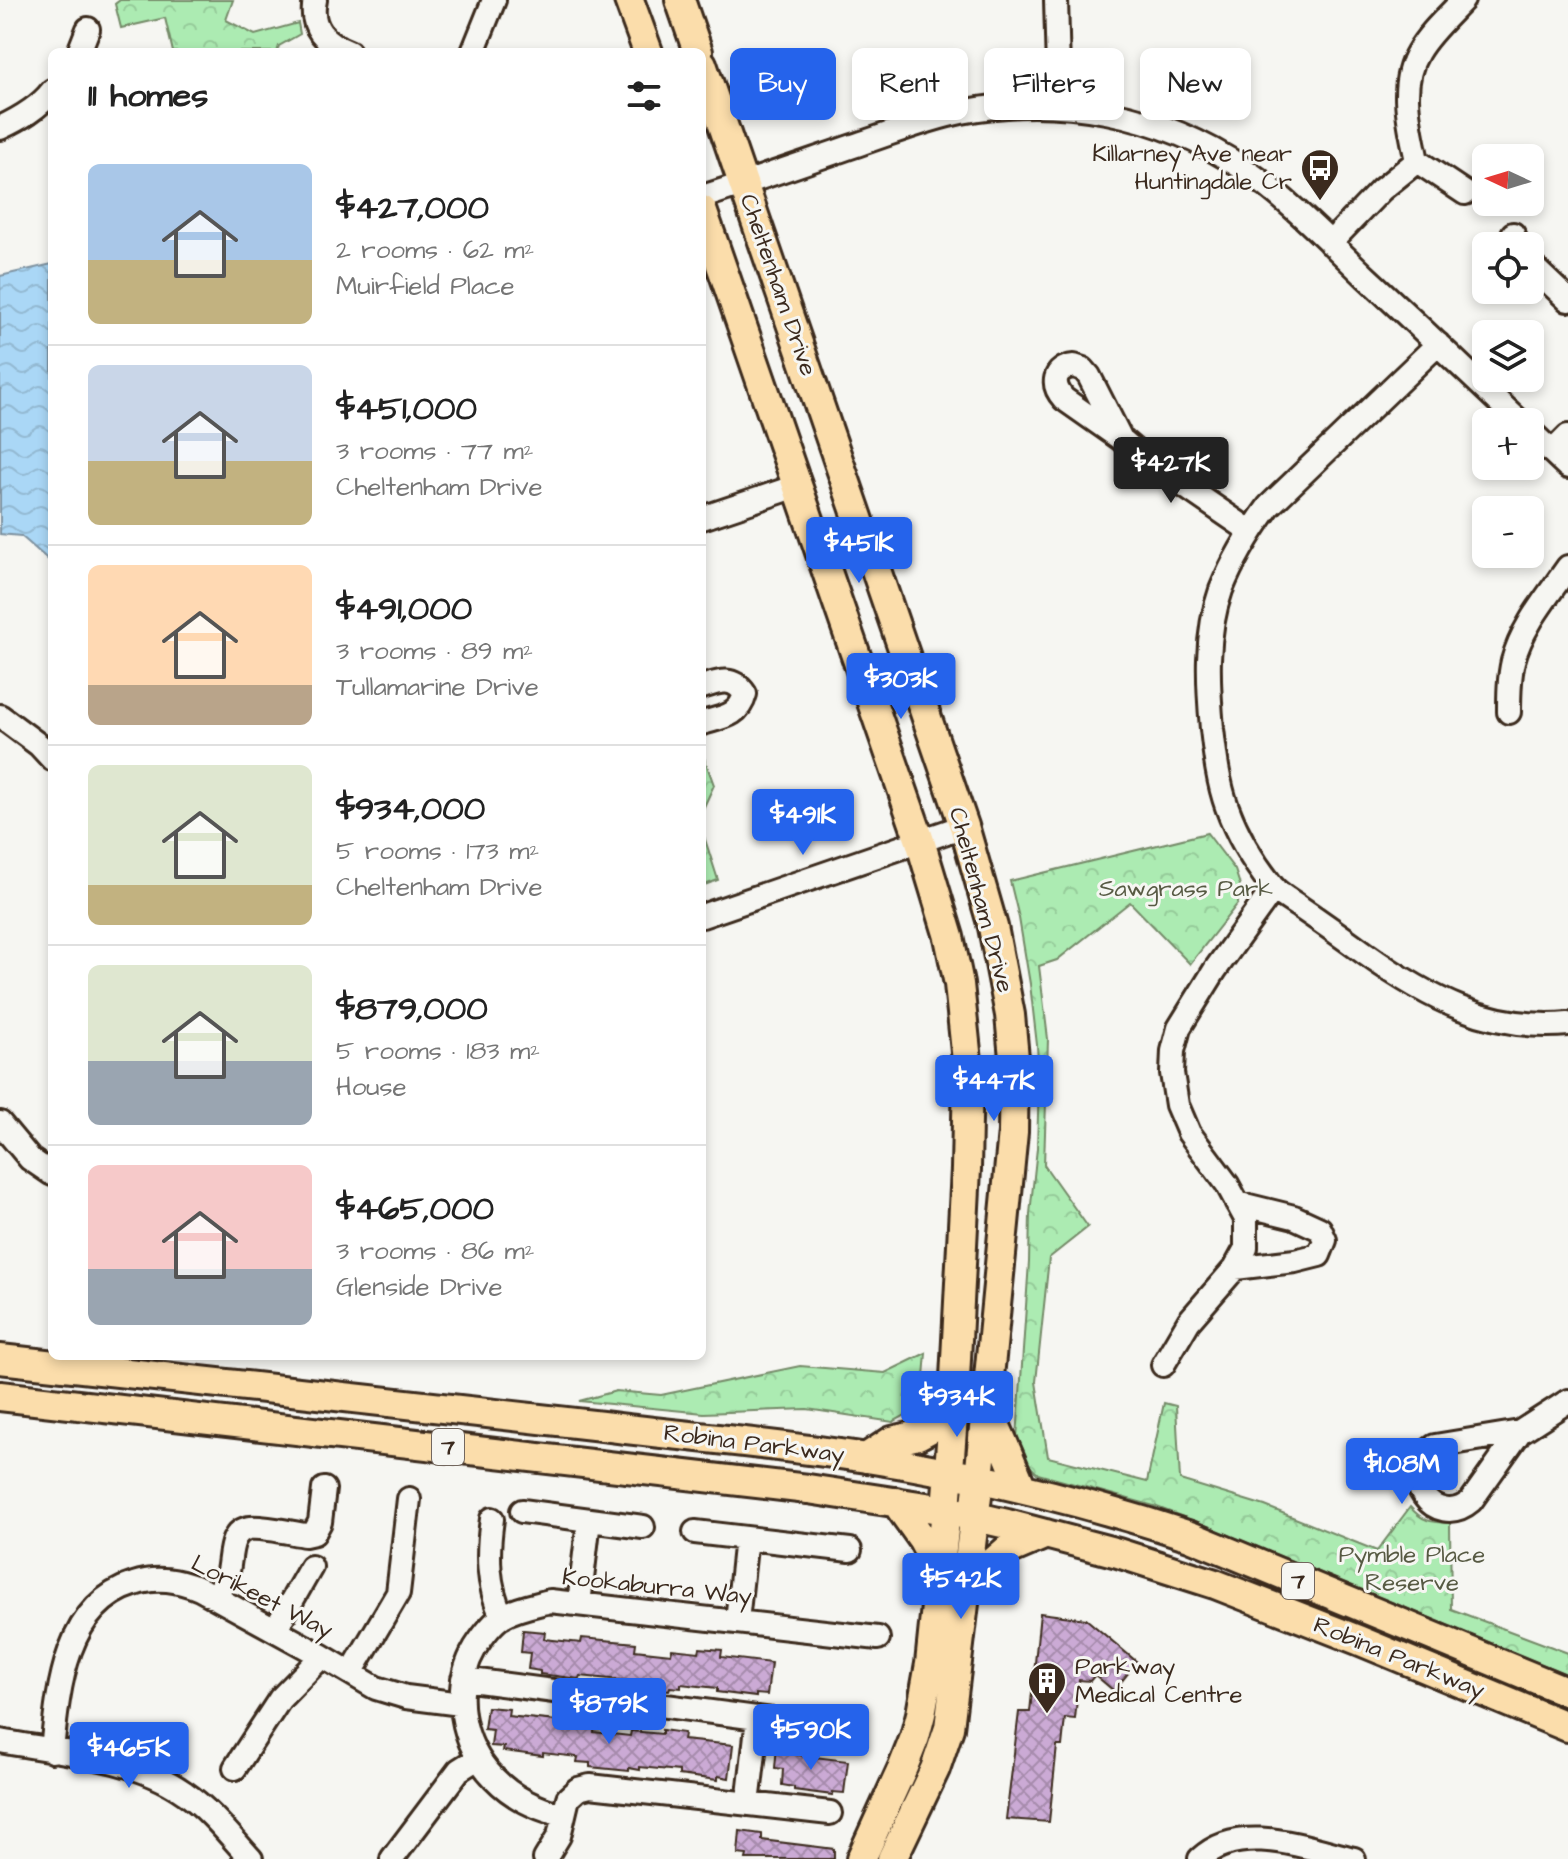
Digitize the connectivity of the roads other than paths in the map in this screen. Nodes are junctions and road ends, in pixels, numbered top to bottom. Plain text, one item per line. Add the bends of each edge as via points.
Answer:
1 (315, 0) edge
2 (494, 0) edge
3 (629, 0) edge
4 (680, 0) edge
5 (1056, 0) edge
6 (1463, 0) edge
7 (88, 29) dead end
8 (81, 48) edge
9 (341, 48) edge
10 (475, 48) edge
11 (647, 48) edge
12 (697, 48) edge
13 (1057, 48) edge
14 (706, 76) edge
15 (48, 95) edge
16 (984, 109) edge
17 (1124, 116) edge
18 (0, 128) edge
19 (1417, 161) junction
20 (743, 184) junction
21 (1465, 193) dead end
22 (706, 196) edge
23 (706, 222) edge
24 (1330, 243) junction
25 (1544, 277) edge
26 (1568, 300) edge
27 (1438, 344) junction
28 (1505, 408) edge
29 (1121, 439) dead end
30 (1544, 441) edge
31 (1564, 455) edge
32 (797, 486) junction
33 (706, 517) edge
34 (1250, 531) junction
35 (1568, 567) edge
36 (706, 686) edge
37 (1509, 712) dead end
38 (0, 716) edge
39 (706, 722) edge
40 (48, 755) edge
41 (964, 826) junction
42 (920, 841) junction
43 (1274, 888) junction
44 (706, 915) edge
45 (1568, 1024) edge
46 (0, 1123) edge
47 (48, 1171) edge
48 (1237, 1203) junction
49 (1235, 1268) junction
50 (0, 1359) edge
51 (1163, 1365) dead end
52 (0, 1396) edge
53 (1568, 1401) edge
54 (986, 1405) junction
55 (953, 1416) junction
56 (1520, 1432) junction
57 (866, 1458) junction
58 (949, 1472) junction
59 (979, 1479) junction
60 (1022, 1488) junction
61 (324, 1489) dead end
62 (409, 1499) dead end
63 (896, 1502) junction
64 (946, 1510) junction
65 (522, 1511) dead end
66 (975, 1517) junction
67 (492, 1519) dead end
68 (589, 1520) junction
69 (643, 1527) dead end
70 (695, 1532) dead end
71 (1046, 1534) junction
72 (746, 1538) junction
73 (850, 1550) dead end
74 (311, 1567) dead end
75 (940, 1573) junction
76 (967, 1585) junction
77 (215, 1597) junction
78 (579, 1604) junction
79 (502, 1617) junction
80 (737, 1621) junction
81 (275, 1630) junction
82 (878, 1638) dead end
83 (322, 1656) junction
84 (351, 1673) junction
85 (463, 1679) junction
86 (1568, 1692) edge
87 (461, 1704) junction
88 (758, 1718) junction
89 (1568, 1727) edge
90 (848, 1730) dead end
91 (0, 1741) edge
92 (52, 1751) junction
93 (478, 1758) junction
94 (235, 1768) dead end
95 (748, 1804) junction
96 (830, 1813) dead end
97 (563, 1815) junction
98 (251, 1859) edge
99 (392, 1859) edge
100 (545, 1859) edge
101 (861, 1859) edge
102 (892, 1859) edge
103 (1200, 1859) edge
104 (1354, 1859) edge

1 - 9 street via 317,29
2 - 10 street
3 - 11 main road
4 - 12 main road
5 - 13 street
6 - 19 street via 1419,49 1406,80
7 - 8 street
14 - 20 main road, Cheltenham Drive
15 - 18 street
16 - 20 street via 904,129
17 - 24 street via 1189,138 1244,169
19 - 21 street
19 - 24 street
20 - 22 street
20 - 41 main road, Cheltenham Drive
23 - 32 main road, Cheltenham Drive
24 - 27 street
25 - 26 street
27 - 28 street
27 - 34 street via 1269,506
29 - 34 street
30 - 31 street
32 - 33 street
32 - 42 main road, Cheltenham Drive
34 - 43 street via 1220,593 1208,681 1215,759 1226,805
35 - 37 street via 1518,645
36 - 39 street via 733,682 745,694 736,712
38 - 40 street
41 - 42 street
41 - 54 main road, Cheltenham Drive via 1003,970 1014,1058 1010,1171
42 - 44 street
42 - 55 main road, Cheltenham Drive via 949,937 968,1071
43 - 45 street via 1395,975 1454,1007 1505,1022
43 - 48 street via 1179,1028 1173,1051 1177,1105 1189,1133
46 - 47 street via 30,1159
48 - 49 street via 1246,1219 1246,1248
48 - 49 street via 1294,1217 1320,1229 1325,1240 1319,1255
49 - 51 street via 1189,1321
50 - 57 main road, Robina Parkway / 7
52 - 63 main road, Robina Parkway / 7
53 - 56 street
54 - 59 main road, Cheltenham Drive
54 - 60 main road
55 - 57 main road via 918,1435 892,1441
55 - 58 main road, Cheltenham Drive
56 - 56 street via 1435,1446 1417,1471 1423,1495 1442,1509 1463,1508
57 - 58 main road, Robina Parkway / 7
58 - 59 main road, Robina Parkway / 7
58 - 64 main road, Cheltenham Drive
59 - 60 main road, Robina Parkway / 7
59 - 66 main road, Cheltenham Drive
60 - 86 main road, Robina Parkway / 7 via 1190,1536
61 - 77 street via 314,1533 243,1530 235,1538 228,1573
62 - 84 street via 398,1593
63 - 64 main road, Robina Parkway / 7
63 - 75 main road
64 - 66 main road, Robina Parkway / 7
64 - 75 main road, Cheltenham Drive
65 - 68 street
66 - 71 main road, Robina Parkway / 7
66 - 76 main road, Cheltenham Drive
67 - 79 street via 489,1568
68 - 69 street
68 - 78 street
70 - 72 street
71 - 76 main road via 1006,1551
71 - 89 main road, Robina Parkway / 7 via 1215,1584
72 - 73 street
72 - 80 street
74 - 81 street
75 - 101 main road, Cheltenham Drive via 915,1737
76 - 102 main road, Cheltenham Drive via 949,1728
77 - 81 street, Lorikeet Way
77 - 92 street, Lorikeet Way via 184,1582 145,1580 109,1595 93,1609 79,1630 61,1680
78 - 79 street, Kookaburra Way via 550,1601
78 - 80 street, Kookaburra Way
79 - 85 street via 481,1639
80 - 82 street, Kookaburra Way
81 - 83 street, Lorikeet Way
83 - 84 street, Lorikeet Way
83 - 94 street via 280,1699
84 - 87 street, Lorikeet Way via 390,1693
85 - 87 street
85 - 88 street
87 - 93 street
88 - 90 street
88 - 95 street
91 - 92 street
92 - 98 street via 122,1763 163,1780 205,1810
93 - 97 street via 514,1795
93 - 99 street via 459,1770
95 - 96 street
95 - 97 street via 590,1786 568,1798
97 - 100 street via 559,1836
103 - 104 street via 1226,1843 1257,1839

